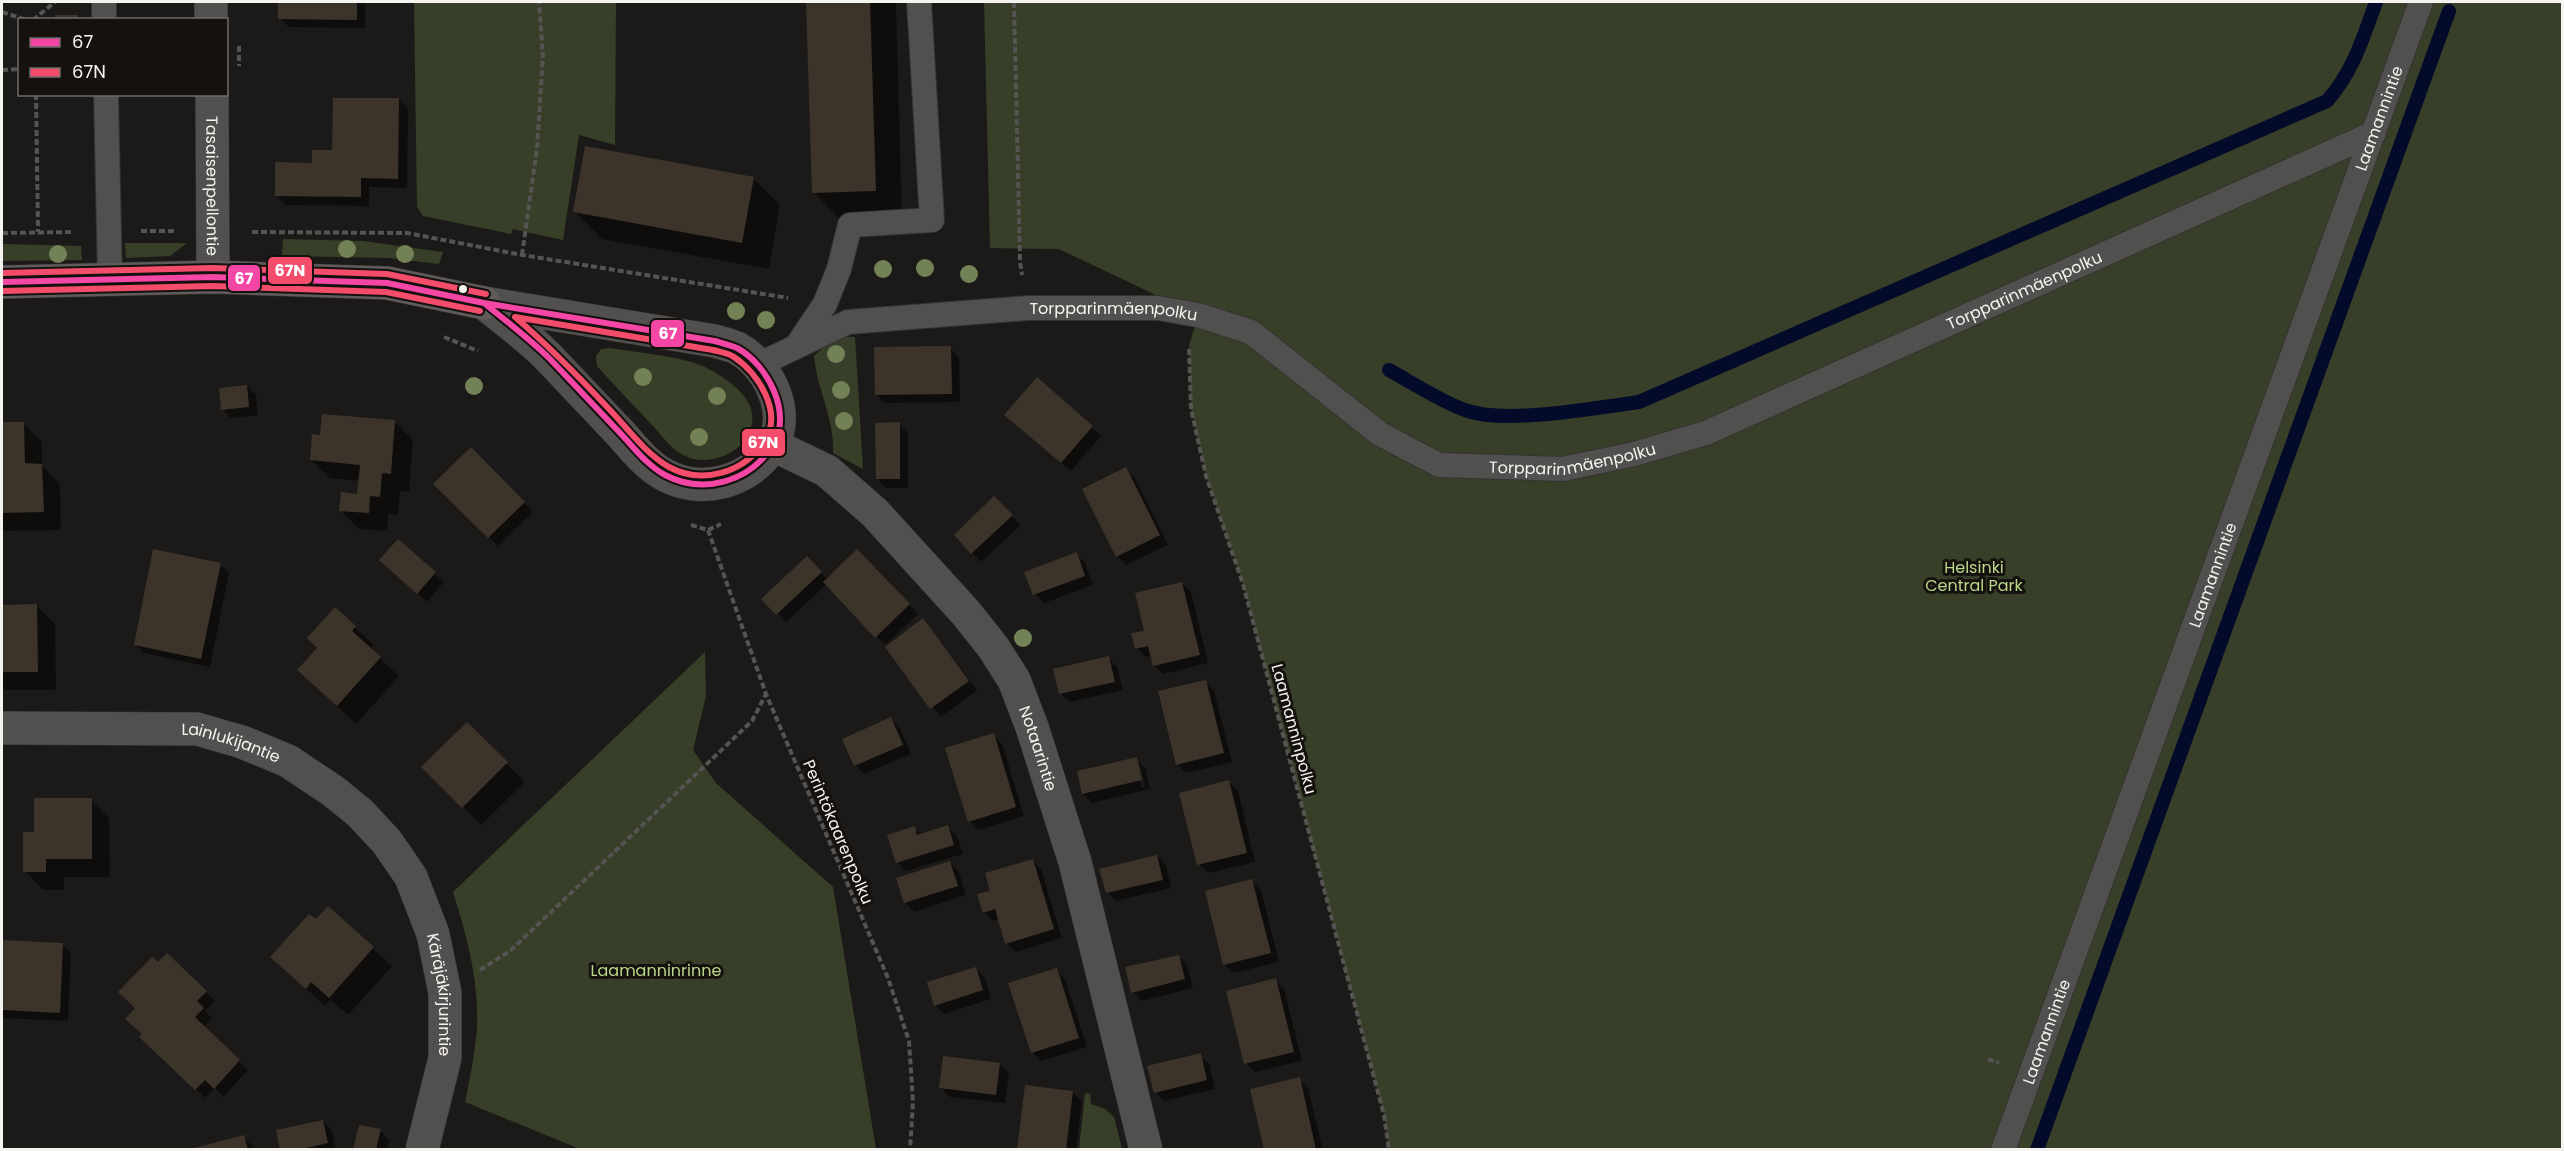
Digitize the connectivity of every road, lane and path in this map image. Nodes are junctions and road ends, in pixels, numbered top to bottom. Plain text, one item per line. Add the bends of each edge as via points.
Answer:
1 (55, 2) edge
2 (104, 2) edge
3 (211, 2) edge
4 (539, 2) edge
5 (919, 2) edge
6 (1014, 2) edge
7 (2421, 2) edge
8 (2, 12) edge
9 (21, 18) edge
10 (35, 18) edge
11 (104, 18) edge
12 (211, 18) edge
13 (18, 69) edge
14 (2, 70) edge
15 (36, 96) edge
16 (106, 96) edge
17 (212, 96) edge
18 (2374, 133) junction
19 (38, 232) dead end
20 (522, 255) dead end
21 (213, 278) junction
22 (110, 280) junction
23 (2, 282) edge
24 (484, 303) junction
25 (1028, 308) junction
26 (1198, 315) junction
27 (435, 333) dead end
28 (797, 345) junction
29 (486, 355) dead end
30 (758, 364) junction
31 (773, 445) junction
32 (728, 521) dead end
33 (687, 524) dead end
34 (708, 530) junction
35 (766, 694) junction
36 (2, 728) edge
37 (411, 877) joint
38 (445, 993) junction
39 (422, 1149) edge
40 (910, 1149) edge
41 (1146, 1149) edge
42 (1389, 1149) edge
43 (2002, 1149) edge

1 - 10 path
2 - 11 lane
3 - 12 street
4 - 20 path via 543,56 537,148
5 - 28 lane via 932,220 850,225 825,304
6 - 25 path via 1020,261
7 - 18 lane, Laamannintie
8 - 9 path
13 - 14 path
15 - 19 path
16 - 22 lane
17 - 21 street, Tasaisenpellontie
18 - 26 lane, Torpparinmäenpolku via 1706,433 1563,469 1439,465 1380,434 1251,332
18 - 43 lane, Laamannintie
21 - 22 street
21 - 24 street via 387,283
22 - 23 street
24 - 30 street via 715,341 737,348
24 - 31 street via 548,357 643,458 663,474 703,486 727,481 747,472
25 - 26 lane, Torpparinmäenpolku via 1158,308
25 - 28 lane, Torpparinmäenpolku via 848,322
26 - 42 path, Laamanninpolku via 1189,346 1191,409 1206,476 1243,584 1384,1115
27 - 29 path
28 - 30 lane, Torpparinmäenpolku
30 - 31 street via 778,404
31 - 41 street, Notaarintie via 827,471 875,513 966,613 1014,680 1075,862
32 - 34 path
33 - 34 path
34 - 35 path, Perintökaarenpolku
35 - 38 path via 752,721 510,951
35 - 40 path, Perintökaarenpolku via 888,978 909,1041 913,1102
36 - 37 street, Lainlukijantie via 197,729 242,742 288,761 342,798 387,842
37 - 38 street, Käräjäkirjurintie via 433,934
38 - 39 street, Käräjäkirjurintie via 445,1058

